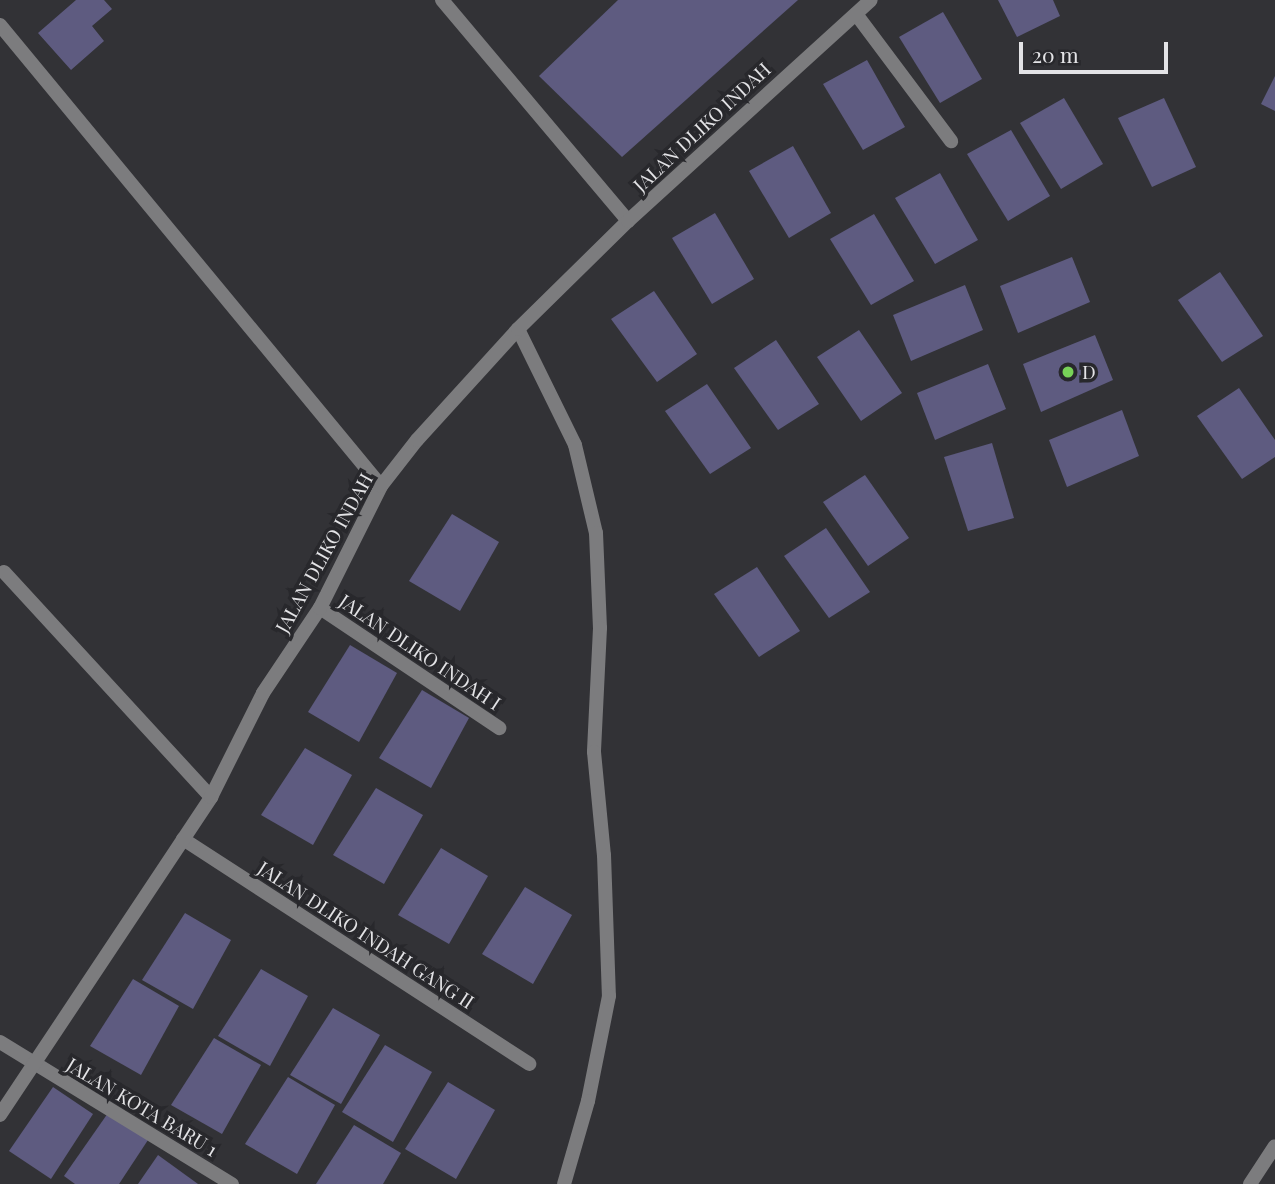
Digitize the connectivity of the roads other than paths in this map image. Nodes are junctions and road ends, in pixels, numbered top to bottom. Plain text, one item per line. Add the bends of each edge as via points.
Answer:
1 (442, 0) edge
2 (871, 0) edge
3 (856, 14) junction
4 (0, 25) edge
5 (951, 141) dead end
6 (628, 221) junction
7 (518, 329) junction
8 (381, 486) junction
9 (4, 572) dead end
10 (320, 608) junction
11 (499, 728) dead end
12 (211, 797) junction
13 (183, 839) junction
14 (0, 1042) edge
15 (33, 1062) junction
16 (529, 1064) dead end
17 (0, 1115) edge
18 (1275, 1146) edge
19 (232, 1184) edge
20 (564, 1184) edge
21 (1250, 1184) edge

1 - 6 street
2 - 3 street, JALAN DLIKO INDAH
3 - 5 street
3 - 6 street, JALAN DLIKO INDAH
4 - 8 street
6 - 7 street, JALAN DLIKO INDAH
7 - 8 street, JALAN DLIKO INDAH
7 - 20 street via 575,445 596,533 600,628 594,752 604,855 609,996 588,1101
8 - 10 street, JALAN DLIKO INDAH
9 - 12 street
10 - 11 street, JALAN DLIKO INDAH I
10 - 12 street, JALAN DLIKO INDAH via 263,693
12 - 13 street, JALAN DLIKO INDAH
13 - 15 street, JALAN DLIKO INDAH
13 - 16 street, JALAN DLIKO INDAH GANG II
14 - 15 street, JALAN KOTA BARU 1
15 - 17 street, JALAN DLIKO INDAH
15 - 19 street, JALAN KOTA BARU 1
18 - 21 street

